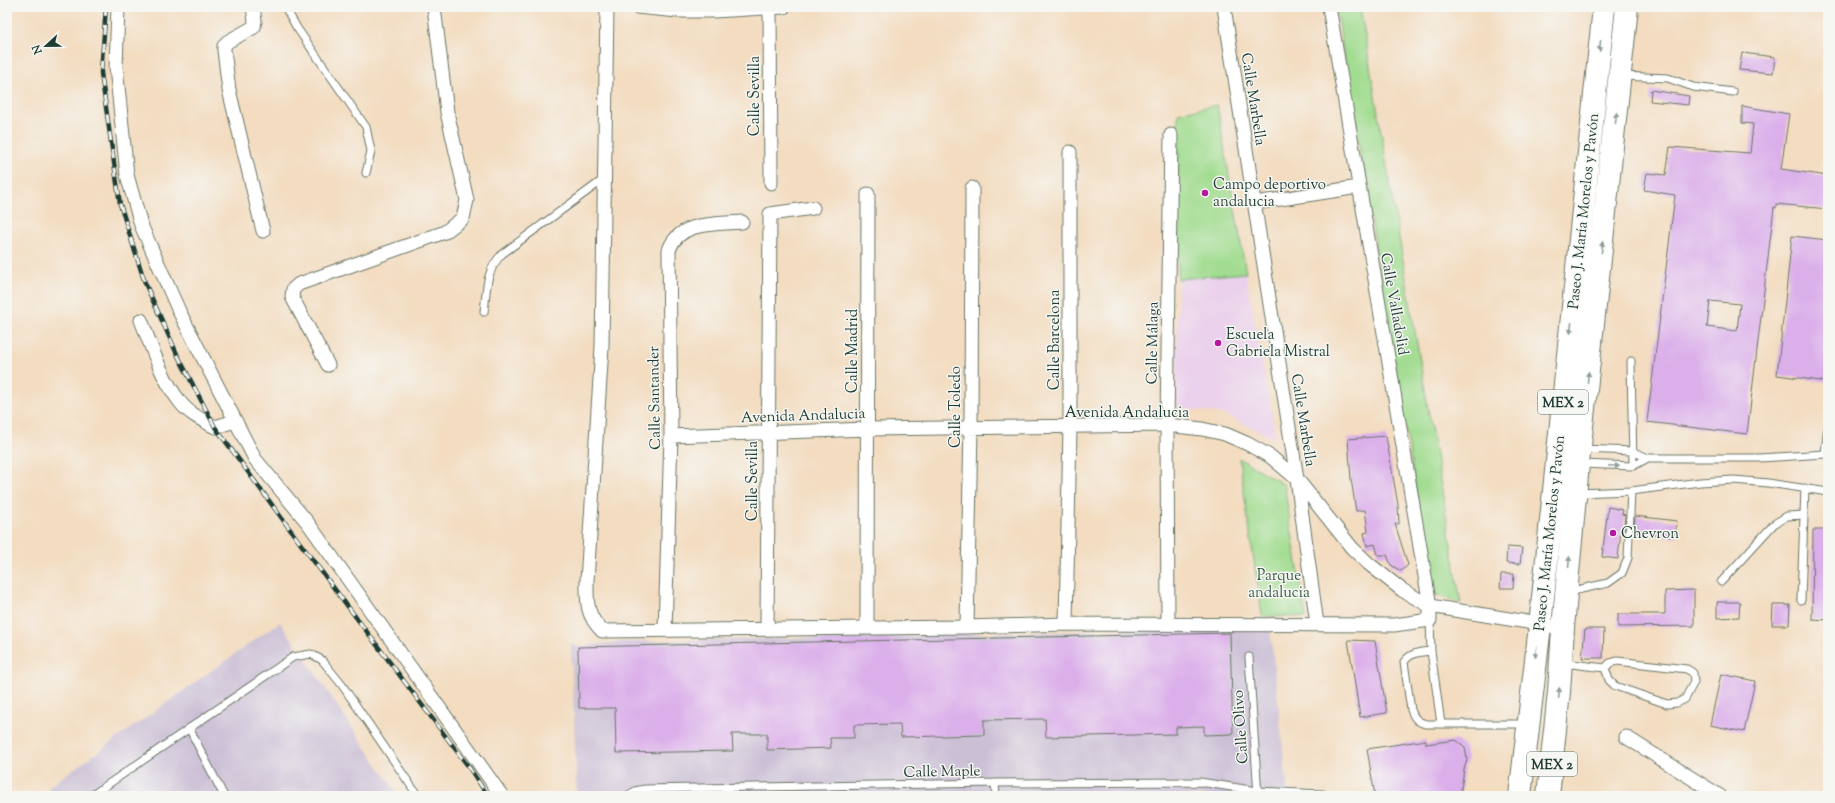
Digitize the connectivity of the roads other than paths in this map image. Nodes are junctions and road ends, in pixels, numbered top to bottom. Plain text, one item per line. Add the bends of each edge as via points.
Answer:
1 (118, 7) edge
2 (253, 7) edge
3 (285, 7) edge
4 (434, 7) edge
5 (607, 7) edge
6 (637, 7) edge
7 (784, 7) edge
8 (1224, 7) edge
9 (1329, 7) edge
10 (1604, 7) edge
11 (1627, 7) edge
12 (770, 8) edge
13 (1621, 76) junction
14 (1733, 92) dead end
15 (1171, 135) dead end
16 (1070, 152) dead end
17 (366, 173) dead end
18 (604, 179) junction
19 (771, 184) dead end
20 (1359, 186) junction
21 (972, 188) dead end
22 (868, 194) dead end
23 (1255, 203) junction
24 (813, 208) dead end
25 (742, 222) dead end
26 (263, 231) dead end
27 (484, 312) dead end
28 (141, 320) dead end
29 (1631, 361) dead end
30 (328, 365) dead end
31 (235, 422) junction
32 (1828, 425) edge
33 (1167, 426) junction
34 (1070, 427) junction
35 (971, 428) junction
36 (868, 429) junction
37 (768, 433) junction
38 (671, 436) junction
39 (1632, 451) junction
40 (1826, 454) edge
41 (1579, 457) junction
42 (1648, 458) junction
43 (1633, 466) junction
44 (1297, 479) junction
45 (1804, 488) junction
46 (1631, 491) junction
47 (1828, 492) edge
48 (1576, 493) junction
49 (1804, 515) junction
50 (1721, 582) dead end
51 (1566, 592) junction
52 (1801, 600) dead end
53 (1430, 606) junction
54 (1430, 620) junction
55 (1168, 623) junction
56 (1066, 624) junction
57 (1317, 624) junction
58 (1540, 626) junction
59 (967, 627) junction
60 (867, 628) junction
61 (1563, 628) junction
62 (767, 629) junction
63 (665, 630) junction
64 (1431, 651) junction
65 (1249, 657) dead end
66 (1561, 663) junction
67 (1605, 668) junction
68 (1441, 724) junction
69 (1528, 724) junction
70 (189, 728) junction
71 (1626, 737) dead end
72 (995, 783) junction
73 (1258, 793) edge
74 (90, 796) edge
75 (224, 796) edge
76 (418, 796) edge
77 (502, 796) edge
78 (627, 796) edge
79 (996, 796) edge
80 (1327, 796) edge
81 (1520, 796) edge
82 (1548, 796) edge
83 (1720, 796) edge

1 - 31 street via 116,67 127,175 141,225 179,311
2 - 26 street via 254,27 227,42 224,50 229,90
3 - 17 lane via 366,127 371,151
4 - 30 street via 447,112 466,200 463,218 445,232 298,284 293,289 292,297
5 - 18 street
6 - 12 street via 707,11
7 - 12 street
8 - 23 street, Calle Marbella
9 - 20 street, Calle Valladolid
10 -> 58 highway, Paseo J. María Morelos y Pavón / MEX 2
11 - 13 highway, Paseo J. María Morelos y Pavón / MEX 2
12 - 19 street, Calle Sevilla
13 - 14 lane via 1668,78 1693,87
41 -> 13 highway, Paseo J. María Morelos y Pavón / MEX 2
15 - 33 street, Calle Málaga
16 - 34 street, Calle Barcelona
18 - 27 lane via 502,254 489,272
18 - 63 street via 602,347 587,600 593,622 602,631
20 - 23 street
20 - 53 street, Calle Valladolid
21 - 35 street, Calle Toledo
22 - 36 street, Calle Madrid
23 - 44 street, Calle Marbella
24 - 37 street, Calle Sevilla via 770,214
25 - 38 street, Calle Santander via 687,229 674,239 669,250
28 - 31 street via 160,369 180,402 196,417 215,427
29 - 39 lane
31 - 77 street via 255,458 308,523
32 - 40 lane
33 - 34 street, Avenida Andalucia
33 - 44 street, Avenida Andalucia via 1225,434 1271,457
33 - 55 street, Calle Málaga
34 - 35 street, Avenida Andalucia
34 - 56 street, Calle Barcelona
35 - 36 street, Avenida Andalucia
35 - 59 street, Calle Toledo
36 - 37 street, Avenida Andalucia
36 - 60 street, Calle Madrid
37 - 38 street, Avenida Andalucia
37 - 62 street, Calle Sevilla
38 - 63 street, Calle Santander
39 - 41 lane
39 - 42 lane
39 - 43 lane
40 - 42 lane via 1759,458
41 -> 43 lane
41 - 48 highway, Paseo J. María Morelos y Pavón / MEX 2
42 - 43 lane
44 - 53 street, Avenida Andalucia via 1352,548 1402,590
44 - 57 street, Calle Marbella
45 - 46 lane via 1734,480
45 - 47 lane
45 - 49 lane
46 - 48 lane
46 - 51 lane via 1628,558 1622,573 1608,583
51 -> 48 highway, Paseo J. María Morelos y Pavón / MEX 2
49 - 50 lane via 1787,516 1774,524
49 - 52 lane
51 - 61 highway, Paseo J. María Morelos y Pavón / MEX 2
53 - 54 street, Calle Valladolid
53 - 58 street, Avenida Andalucia
54 - 57 street via 1394,625
54 - 64 lane
55 - 56 street
55 - 57 street
56 - 59 street
58 - 61 street, Avenida Andalucia
58 -> 69 highway, Paseo J. María Morelos y Pavón / MEX 2
59 - 60 street
60 - 62 street
61 - 66 highway, Paseo J. María Morelos y Pavón / MEX 2
62 - 63 street
64 - 68 lane
64 - 68 lane via 1414,653 1404,662 1414,717 1419,722
65 - 73 lane, Calle Olivo
66 - 67 lane
82 -> 66 highway, Paseo J. María Morelos y Pavón / MEX 2
67 - 67 lane via 1617,661 1687,669 1693,673 1694,682 1685,699 1667,704 1616,686 1609,680
68 - 69 lane
69 - 81 highway, Paseo J. María Morelos y Pavón / MEX 2
70 - 74 lane
70 - 75 lane
70 - 76 lane via 293,657 311,654 322,660 342,685
71 - 83 street
72 - 73 lane, Calle Maple via 1200,782
72 - 78 lane, Calle Maple via 645,789
72 - 79 lane
73 - 80 lane, Calle Maple

